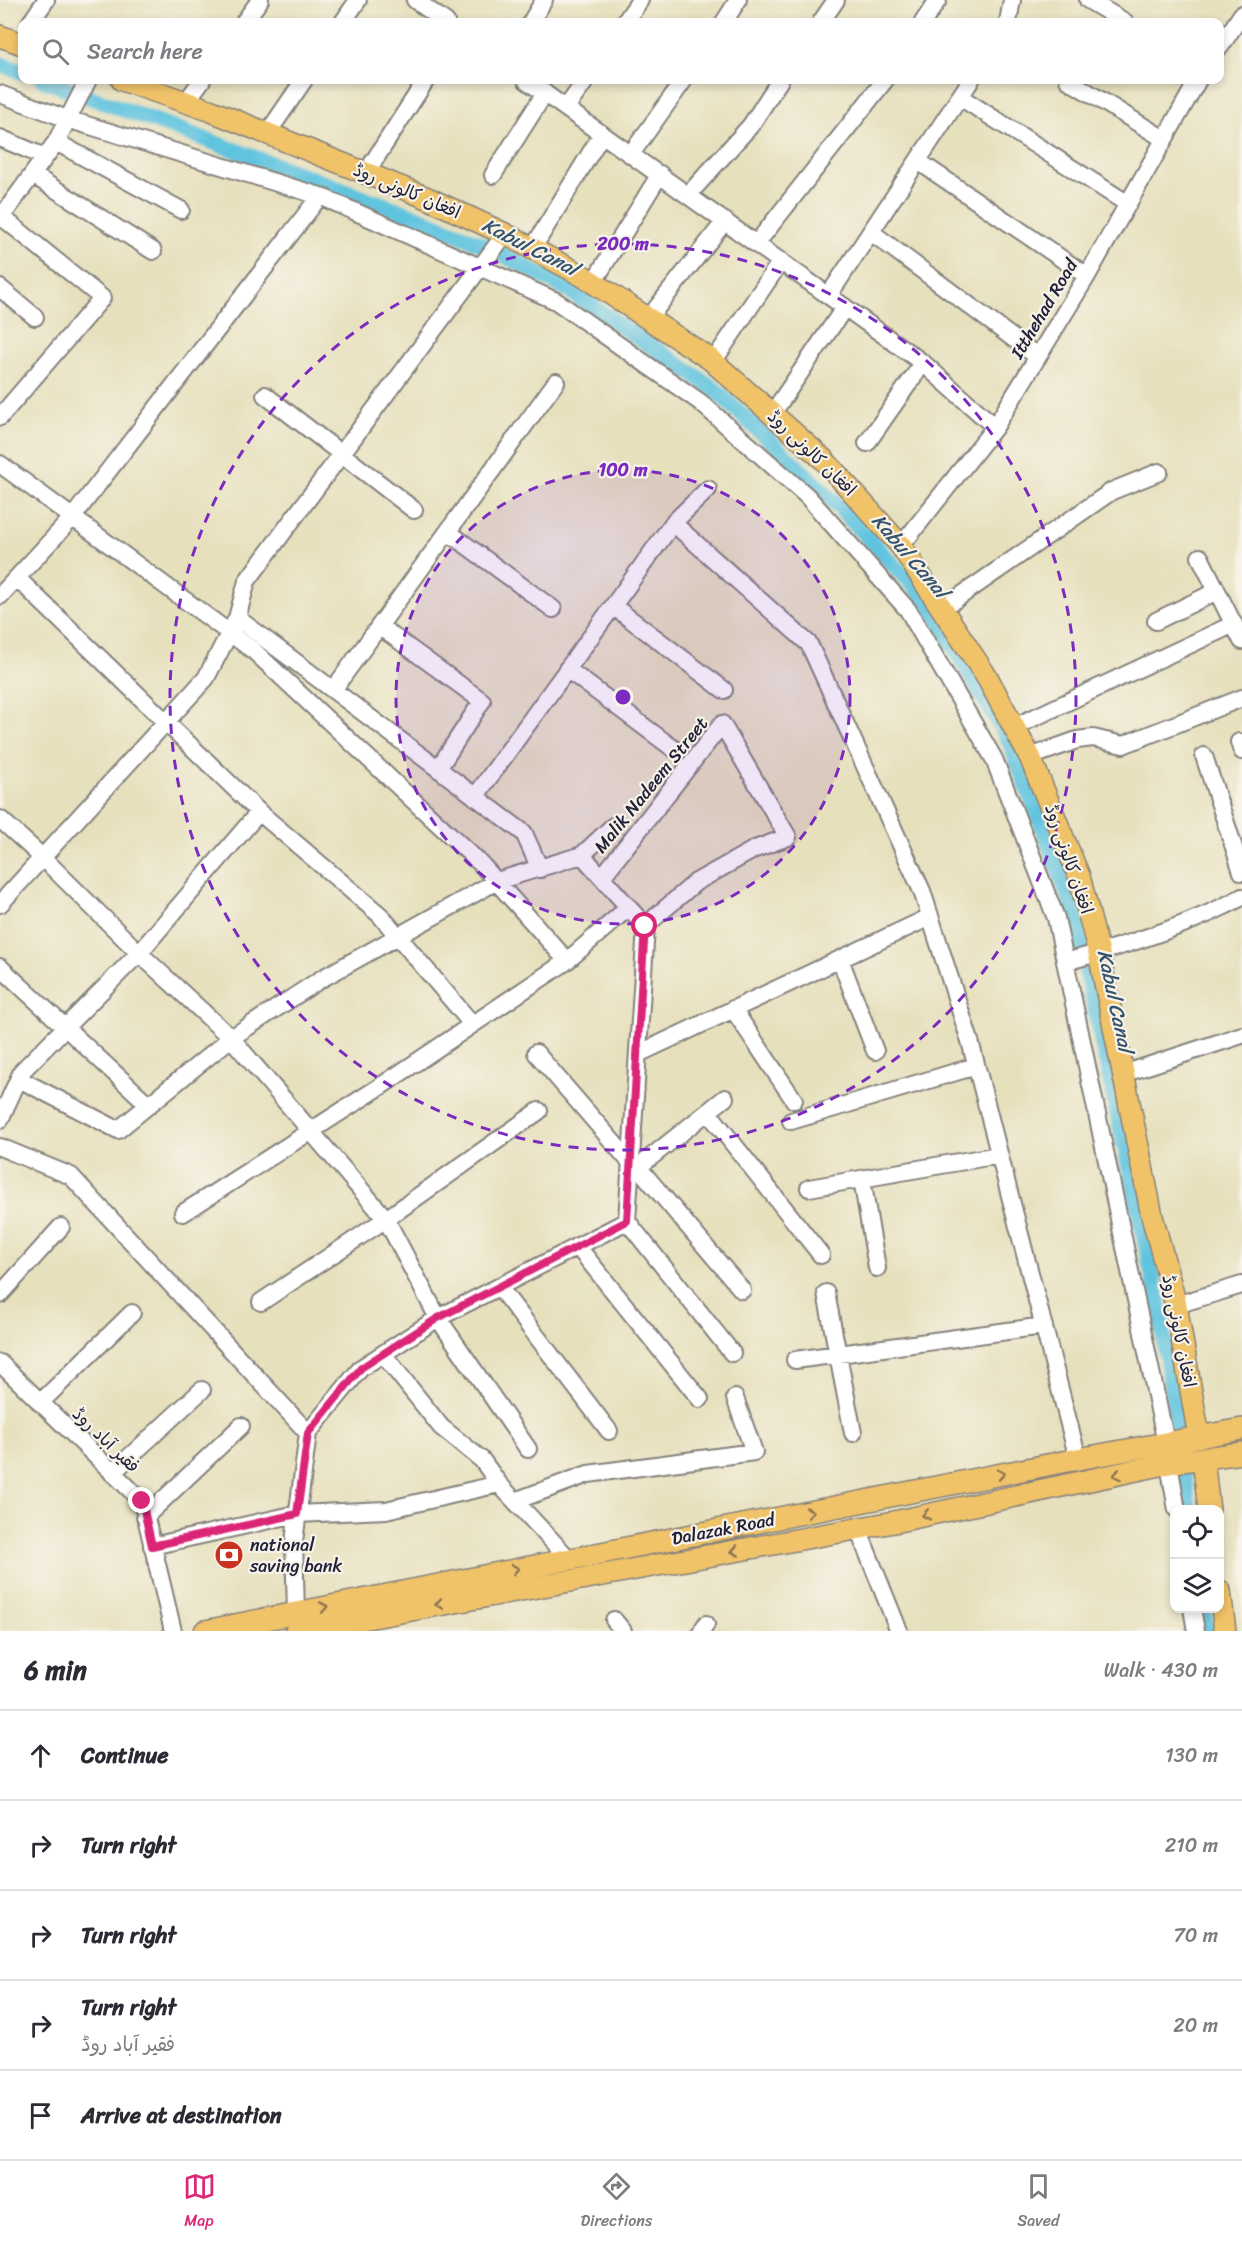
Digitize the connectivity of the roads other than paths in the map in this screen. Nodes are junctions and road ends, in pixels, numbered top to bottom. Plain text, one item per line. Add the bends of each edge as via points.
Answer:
1 (46, 0) edge
2 (260, 0) edge
3 (358, 0) edge
4 (415, 0) edge
5 (544, 0) edge
6 (640, 0) edge
7 (738, 0) edge
8 (836, 0) edge
9 (938, 0) edge
10 (1012, 0) edge
11 (1088, 0) edge
12 (434, 5) edge
13 (1242, 14) edge
14 (35, 18) edge
15 (247, 18) edge
16 (346, 18) edge
17 (443, 18) edge
18 (533, 18) edge
19 (628, 18) edge
20 (727, 18) edge
21 (824, 18) edge
22 (926, 18) edge
23 (1009, 18) edge
24 (1118, 18) edge
25 (1224, 41) edge
26 (86, 84) edge
27 (134, 84) edge
28 (199, 84) edge
29 (301, 84) edge
30 (423, 84) edge
31 (532, 84) edge
32 (583, 84) edge
33 (681, 84) edge
34 (777, 84) edge
35 (882, 84) edge
36 (968, 84) edge
37 (1075, 84) edge
38 (1196, 84) edge
39 (545, 93) junction
40 (0, 94) edge
41 (960, 97) junction
42 (186, 102) junction
43 (566, 108) junction
44 (69, 116) junction
45 (267, 134) junction
46 (602, 134) junction
47 (0, 138) edge
48 (1164, 139) junction
49 (56, 142) junction
50 (631, 154) junction
51 (45, 157) junction
52 (918, 161) junction
53 (366, 173) junction
54 (660, 174) junction
55 (33, 175) junction
56 (493, 175) dead end
57 (688, 195) junction
58 (320, 196) junction
59 (1128, 204) junction
60 (181, 210) dead end
61 (1, 218) edge
62 (725, 221) junction
63 (871, 232) junction
64 (503, 236) junction
65 (756, 244) junction
66 (533, 248) junction
67 (153, 251) dead end
68 (781, 261) junction
69 (483, 264) junction
70 (1087, 276) junction
71 (593, 282) junction
72 (0, 288) edge
73 (829, 295) junction
74 (845, 307) junction
75 (34, 317) dead end
76 (648, 319) junction
77 (1038, 357) junction
78 (713, 362) junction
79 (923, 363) junction
80 (556, 382) dead end
81 (265, 395) dead end
82 (772, 414) junction
83 (0, 417) edge
84 (995, 427) junction
85 (867, 443) dead end
86 (342, 454) junction
87 (0, 464) edge
88 (1159, 472) dead end
89 (708, 489) dead end
90 (414, 510) dead end
91 (72, 518) junction
92 (673, 523) junction
93 (448, 532) junction
94 (902, 546) junction
95 (1200, 556) dead end
96 (17, 578) junction
97 (1217, 591) junction
98 (0, 596) edge
99 (613, 606) junction
100 (943, 608) junction
101 (553, 609) dead end
102 (1156, 621) dead end
103 (1234, 624) junction
104 (234, 625) junction
105 (379, 626) junction
106 (1242, 641) edge
107 (567, 669) junction
108 (333, 690) junction
109 (724, 690) dead end
110 (1242, 698) edge
111 (166, 722) junction
112 (1014, 727) junction
113 (674, 749) dead end
114 (1204, 756) dead end
115 (1030, 757) junction
116 (438, 769) junction
117 (475, 797) junction
118 (259, 812) junction
119 (0, 819) edge
120 (613, 826) dead end
121 (582, 855) junction
122 (42, 857) junction
123 (540, 869) junction
124 (1242, 872) edge
125 (602, 877) junction
126 (496, 880) junction
127 (1242, 897) edge
128 (0, 904) edge
129 (629, 907) junction
130 (930, 917) junction
131 (645, 926) junction
132 (398, 936) junction
133 (139, 953) junction
134 (1099, 953) junction
135 (840, 959) junction
136 (567, 961) junction
137 (1065, 962) junction
138 (0, 967) edge
139 (733, 1009) junction
140 (472, 1024) junction
141 (65, 1028) junction
142 (1242, 1035) edge
143 (231, 1038) junction
144 (875, 1050) dead end
145 (536, 1053) dead end
146 (638, 1054) junction
147 (976, 1066) junction
148 (1123, 1074) junction
149 (19, 1079) junction
150 (725, 1098) dead end
151 (794, 1100) dead end
152 (148, 1105) junction
153 (539, 1111) dead end
154 (708, 1112) junction
155 (0, 1120) edge
156 (791, 1121) dead end
157 (309, 1130) junction
158 (0, 1147) edge
159 (999, 1155) junction
160 (633, 1167) junction
161 (862, 1179) junction
162 (809, 1188) dead end
163 (183, 1213) dead end
164 (386, 1219) junction
165 (627, 1221) junction
166 (61, 1227) dead end
167 (577, 1246) junction
168 (821, 1255) dead end
169 (877, 1268) dead end
170 (1242, 1285) edge
171 (499, 1287) junction
172 (742, 1290) dead end
173 (826, 1293) dead end
174 (0, 1295) edge
175 (261, 1302) dead end
176 (1176, 1305) junction
177 (132, 1313) dead end
178 (438, 1318) junction
179 (1044, 1326) junction
180 (732, 1353) dead end
181 (383, 1354) junction
182 (838, 1354) junction
183 (795, 1360) dead end
184 (0, 1364) edge
185 (202, 1390) dead end
186 (735, 1398) dead end
187 (700, 1399) dead end
188 (40, 1403) junction
189 (241, 1426) dead end
190 (1242, 1430) edge
191 (609, 1431) dead end
192 (308, 1433) junction
193 (853, 1433) dead end
194 (1178, 1448) junction
195 (528, 1449) dead end
196 (1242, 1453) edge
197 (1078, 1459) junction
198 (1200, 1459) junction
199 (112, 1473) junction
200 (499, 1484) junction
201 (515, 1501) junction
202 (1177, 1505) edge
203 (1208, 1505) edge
204 (297, 1514) junction
205 (145, 1517) junction
206 (858, 1529) junction
207 (152, 1546) junction
208 (566, 1559) junction
209 (567, 1582) junction
210 (1193, 1613) edge
211 (1223, 1613) edge
212 (296, 1622) edge
213 (262, 1625) edge
214 (174, 1631) edge
215 (205, 1631) edge
216 (899, 1631) edge
217 (1196, 1631) edge
218 (1225, 1631) edge

1 - 14 street
2 - 15 street
3 - 16 street
4 - 12 street
5 - 18 street
6 - 19 street
7 - 20 street
8 - 21 street
9 - 22 street
10 - 23 street
11 - 24 street
12 - 17 street
13 - 25 street
26 - 44 street
27 - 42 main road, افغان کالونی روڈ
28 - 42 street
29 - 45 street
30 - 53 street
31 - 39 street
32 - 43 street
33 - 50 street
34 - 57 street via 751,125
35 - 65 street
36 - 41 street
37 - 48 street
38 - 48 street, Itthehad Road
39 - 43 street
39 - 56 street
40 - 44 street
41 - 52 street
41 - 59 street
42 - 45 main road, افغان کالونی روڈ
43 - 46 street
44 - 49 street
44 - 58 street
45 - 53 main road, افغان کالونی روڈ
46 - 50 street
46 - 66 street
47 - 51 street
48 - 59 street, Itthehad Road
49 - 51 street
49 - 60 street
50 - 54 street
51 - 55 street
52 - 63 street
52 - 70 street
53 - 64 main road, افغان کالونی روڈ
54 - 57 street
54 - 71 street
55 - 61 street
55 - 67 street
57 - 62 street
58 - 69 street
58 - 91 street
59 - 70 street, Itthehad Road
61 - 83 street via 102,298
62 - 65 street
62 - 76 street
63 - 73 street
63 - 77 street
64 - 66 main road, افغان کالونی روڈ
64 - 69 street
65 - 68 street
66 - 71 main road, افغان کالونی روڈ
68 - 73 street
68 - 78 street
69 - 86 street
69 - 137 street via 556,301 700,402 807,496 908,610 994,759 1056,918
70 - 77 street, Itthehad Road
71 - 76 main road, افغان کالونی روڈ
72 - 75 street
73 - 74 street
74 - 79 street
74 - 82 street
76 - 78 main road, افغان کالونی روڈ
77 - 84 street, Itthehad Road
78 - 82 main road, افغان کالونی روڈ
79 - 84 street
79 - 85 street
80 - 93 street
81 - 86 street
82 - 94 main road, افغان کالونی روڈ via 824,460
84 - 94 street, Itthehad Road
86 - 90 street
86 - 104 street via 248,581
87 - 91 street
88 - 100 street via 1112,491
89 - 92 street
91 - 96 street
91 - 104 street
92 - 99 street
92 - 130 street via 809,644
93 - 101 street
93 - 105 street
94 - 100 main road, افغان کالونی روڈ
95 - 97 street
96 - 98 street
96 - 111 street
97 - 102 street
97 - 103 street
99 - 107 street
99 - 109 street
100 - 112 main road, افغان کالونی روڈ
103 - 106 street
103 - 112 street
104 - 108 street
104 - 111 street via 206,678
104 - 126 street
105 - 108 street
105 - 116 street via 482,701
107 - 113 street
107 - 117 street
108 - 116 street
110 - 115 street via 1123,745 1093,738 1077,740
111 - 118 street
111 - 122 street
112 - 115 main road, افغان کالونی روڈ
114 - 124 street
115 - 134 main road, افغان کالونی روڈ via 1079,876
116 - 117 street
117 - 123 street via 524,833
118 - 132 street via 380,915
118 - 133 street
119 - 122 street
120 - 121 street
121 - 123 street
121 - 125 street
122 - 128 street
122 - 133 street
123 - 126 street
125 - 129 street
125 - 131 street, Malik Nadeem Street via 722,724 788,837 755,849 696,882
126 - 132 street
126 - 136 street
127 - 134 street
129 - 131 street
129 - 136 street
130 - 135 street
130 - 147 street
131 - 146 street
132 - 140 street
132 - 143 street via 321,979
133 - 141 street
133 - 143 street
134 - 137 street
134 - 148 main road, افغان کالونی روڈ
135 - 139 street
135 - 144 street
136 - 140 street
137 - 194 street
138 - 141 street
139 - 146 street
139 - 151 street
140 - 157 street
141 - 149 street via 22,1071
141 - 152 street
142 - 148 street
143 - 152 street
143 - 157 street
145 - 160 street
146 - 160 street
147 - 156 street
147 - 159 street
148 - 176 main road, افغان کالونی روڈ via 1152,1216
149 - 152 street via 118,1130
149 - 155 street
150 - 154 street
153 - 164 street
154 - 160 street
154 - 168 street
157 - 163 street
157 - 164 street
158 - 192 street via 71,1176
159 - 161 street
159 - 179 street
160 - 165 street
160 - 172 street
161 - 162 street
161 - 169 street
164 - 175 street
164 - 178 street
165 - 167 street
165 - 180 street
166 - 174 street
167 - 171 street
167 - 187 street
170 - 176 street
171 - 178 street
171 - 191 street
173 - 182 street
176 - 194 main road, افغان کالونی روڈ
177 - 188 street
178 - 181 street
178 - 195 street
179 - 182 street
179 - 197 street
181 - 192 street via 361,1368
181 - 200 street via 441,1427 482,1460
182 - 183 street
182 - 193 street
184 - 188 street, فقیر آباد روڈ
185 - 199 street
186 - 201 street via 754,1452 588,1474
188 - 199 street, فقیر آباد روڈ
189 - 205 street
190 - 194 main road, Dalazak Road
192 - 204 street
194 - 197 main road, Dalazak Road
194 - 198 main road, Dalazak Road
194 - 202 street
194 -> 206 main road, Dalazak Road
196 - 198 main road, Dalazak Road
208 -> 197 main road, Dalazak Road
198 - 203 main road
199 - 205 street, فقیر آباد روڈ via 142,1501
200 - 201 street
200 - 204 street via 386,1510
201 - 208 street
204 - 207 street
204 - 212 street
205 - 207 street, فقیر آباد روڈ
206 -> 209 main road, Dalazak Road
206 - 216 street
207 - 214 street, فقیر آباد روڈ
208 - 209 main road
212 -> 208 main road, Dalazak Road
209 -> 212 main road, Dalazak Road
210 - 217 street
211 - 218 main road
212 - 213 main road, Dalazak Road
213 - 215 main road, Dalazak Road

